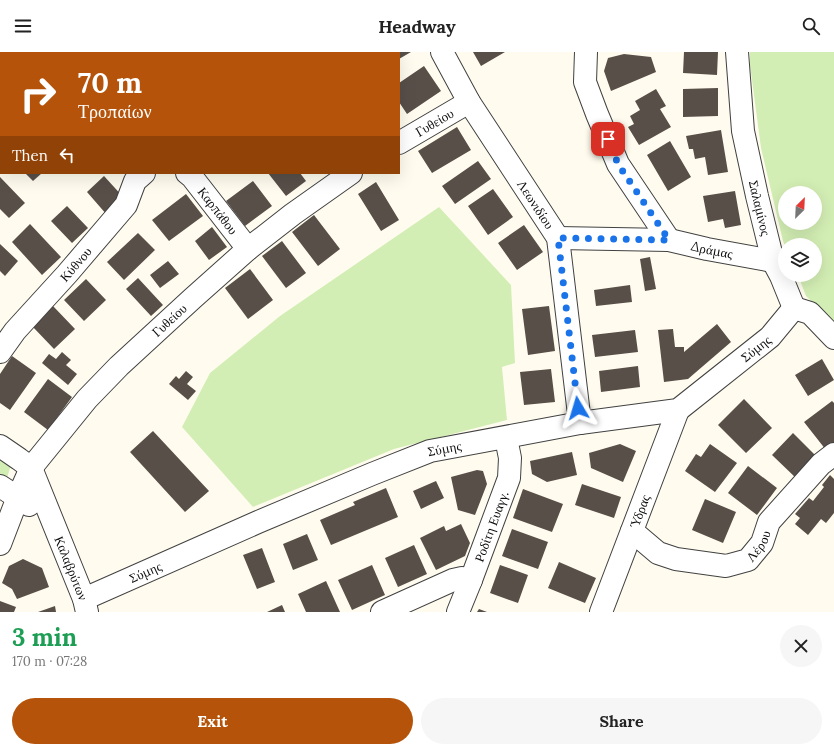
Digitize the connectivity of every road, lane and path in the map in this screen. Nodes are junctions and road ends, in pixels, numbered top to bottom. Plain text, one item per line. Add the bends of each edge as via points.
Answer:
1 (442, 52) edge
2 (586, 52) edge
3 (737, 52) edge
4 (469, 102) junction
5 (400, 142) edge
6 (188, 174) edge
7 (350, 174) edge
8 (135, 176) edge
9 (558, 238) junction
10 (669, 240) junction
11 (248, 249) junction
12 (773, 261) junction
13 (794, 308) junction
14 (834, 338) edge
15 (0, 352) edge
16 (678, 410) junction
17 (580, 423) junction
18 (506, 438) junction
19 (0, 446) edge
20 (834, 454) edge
21 (30, 468) junction
22 (9, 491) edge
23 (53, 525) junction
24 (632, 531) junction
25 (0, 544) edge
26 (471, 580) junction
27 (85, 606) edge
28 (382, 612) edge
29 (458, 612) edge
30 (601, 612) edge

1 - 4 street, Λεωνιδίου
2 - 10 street via 586,82 618,164
3 - 12 street, Σαλαμίνος via 743,130
4 - 5 street, Γυθείου
4 - 9 street, Λεωνιδίου
6 - 11 street, Καρπάθου
7 - 11 street, Γυθείου
8 - 15 street, Κύθνου via 126,205 15,331
9 - 10 street, Δράμας
9 - 17 street, Λεωνιδίου
10 - 12 street, Δράμας
11 - 21 street, Γυθείου via 119,366
12 - 13 street, Σαλαμίνος
13 - 14 street via 810,313
13 - 16 street, Σύμης via 770,337
16 - 17 street, Σύμης
16 - 24 street, Ύδρας
17 - 18 street, Σύμης
18 - 26 street, Ροδίτη Ευαγγ. via 510,458 509,478
18 - 27 street, Σύμης via 430,451 372,474 258,522
19 - 21 street
20 - 24 street, Λέρου via 820,464 769,522 762,543 748,560 726,566 676,559 658,553
21 - 22 street, Γυθείου
21 - 23 street, Καλαβρύτων
22 - 23 street, Καλαβρύτων
22 - 25 street, Γυθείου
23 - 27 street, Καλαβρύτων
24 - 30 street, Ύδρας
26 - 28 street via 453,580
26 - 29 street, Ροδίτη Ευαγγ.

